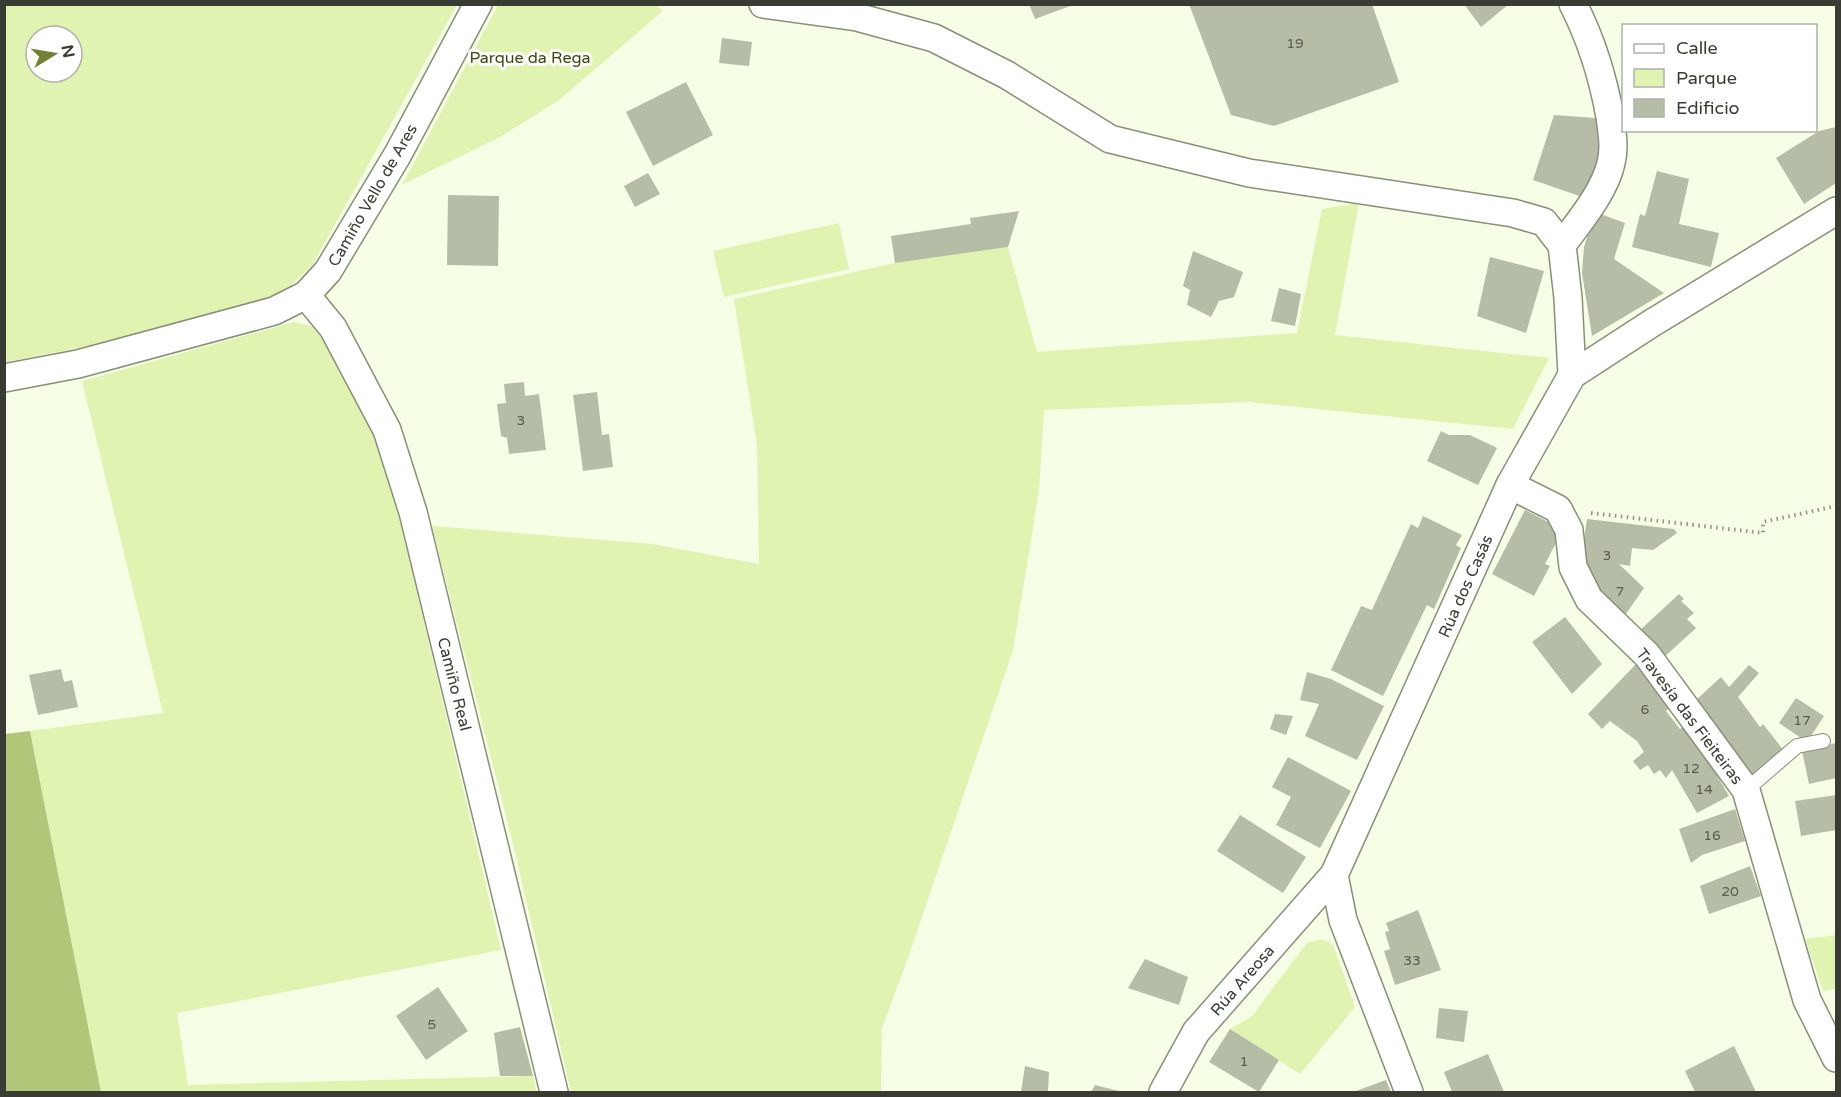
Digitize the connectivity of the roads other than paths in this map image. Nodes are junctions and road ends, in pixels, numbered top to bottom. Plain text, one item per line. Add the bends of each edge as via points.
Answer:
1 (478, 4) edge
2 (763, 4) edge
3 (1573, 4) edge
4 (1836, 211) edge
5 (1562, 245) junction
6 (306, 295) junction
7 (1572, 375) junction
8 (4, 378) edge
9 (1510, 485) junction
10 (1823, 741) dead end
11 (1746, 790) junction
12 (1334, 875) junction
13 (1836, 1058) edge
14 (554, 1092) edge
15 (1162, 1092) edge
16 (1409, 1092) edge

1 - 6 street, Camiño Vello de Ares via 393,164 328,271
2 - 5 street via 857,17 934,38 1007,75 1110,140 1249,173 1513,213 1544,222
3 - 5 street via 1597,58 1613,138 1612,162
4 - 7 street, Rúa dos Casás
5 - 7 street
6 - 8 street, Camiño Vello de Ares via 274,311 78,364
6 - 14 street, Camiño Real via 333,328 387,430 410,502
7 - 9 street, Rúa dos Casás
9 - 11 street, Travesía das Fieiteiras via 1558,509 1569,530 1573,567 1589,599 1647,655
9 - 12 street, Rúa dos Casás
10 - 11 lane via 1797,746
11 - 13 street, Travesía das Fieiteiras via 1807,1000
12 - 15 street, Rúa Areosa via 1196,1032
12 - 16 street via 1343,920

